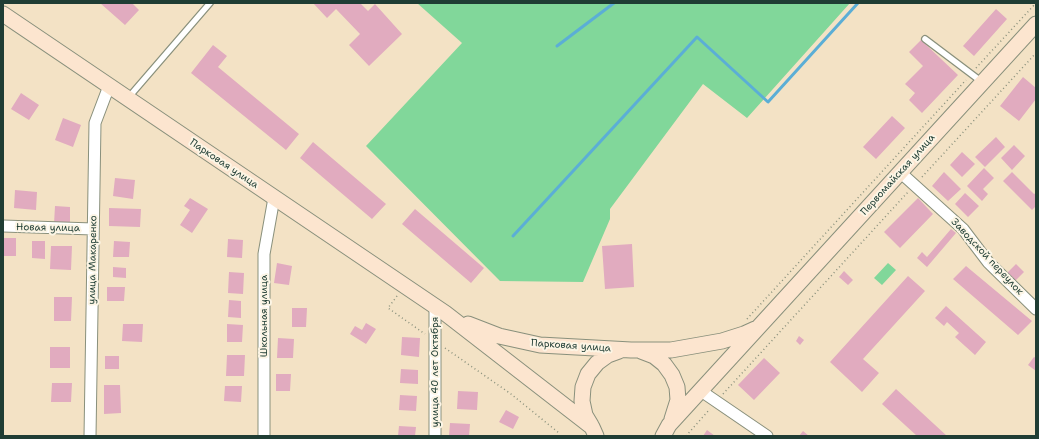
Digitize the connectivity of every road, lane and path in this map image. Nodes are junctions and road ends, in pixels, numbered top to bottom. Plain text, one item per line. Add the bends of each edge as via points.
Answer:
1 (210, 3) edge
2 (1030, 3) edge
3 (1036, 3) edge
4 (1033, 6) junction
5 (1036, 8) edge
6 (3, 14) edge
7 (1036, 24) edge
8 (925, 39) dead end
9 (1036, 53) edge
10 (976, 78) junction
11 (109, 86) junction
12 (128, 98) junction
13 (901, 173) junction
14 (915, 185) junction
15 (274, 198) junction
16 (3, 226) edge
17 (93, 229) junction
18 (404, 286) junction
19 (1036, 309) edge
20 (440, 310) junction
21 (745, 321) dead end
22 (760, 326) junction
23 (435, 341) junction
24 (631, 350) junction
25 (701, 391) junction
26 (716, 402) junction
27 (666, 431) edge
28 (559, 433) dead end
29 (596, 433) edge
30 (90, 436) edge
31 (264, 436) edge
32 (435, 436) edge
33 (658, 436) edge
34 (686, 436) edge
35 (767, 436) edge

1 - 12 lane
2 - 4 path
3 - 4 path
4 - 5 path
4 - 10 path
6 - 11 main road, Парковая улица
7 - 10 main road, Первомайская улица
8 - 10 lane
9 - 14 path
10 - 13 main road, Первомайская улица
10 - 21 path
11 - 12 main road, Парковая улица
11 - 17 street, улица Макаренко via 95,123
12 - 15 main road, Парковая улица
13 - 14 street, Заводской переулок
13 - 22 main road, Первомайская улица
14 - 19 street, Заводской переулок via 963,229 988,262
14 - 26 path
15 - 18 main road, Парковая улица
15 - 31 street, Школьная улица via 264,254
16 - 17 street, Новая улица
17 - 30 street, улица Макаренко
18 - 20 main road, Парковая улица
18 - 23 path via 388,308
20 - 23 street, улица 40 лет Октября
20 - 24 main road, Парковая улица via 478,329 518,341 564,347
20 - 29 main road, Парковая улица
22 - 24 main road, Первомайская улица via 722,341 671,350
22 - 25 main road, Первомайская улица
23 - 28 path via 511,394
23 - 32 street, улица 40 лет Октября
24 - 27 main road via 654,356 672,375 677,387 678,400 675,414
24 - 29 main road via 621,350 608,355 588,374 583,387 582,401 585,415
25 - 26 street
25 - 27 main road, Первомайская улица
26 - 34 path
26 - 35 street
27 - 33 main road, Первомайская улица

